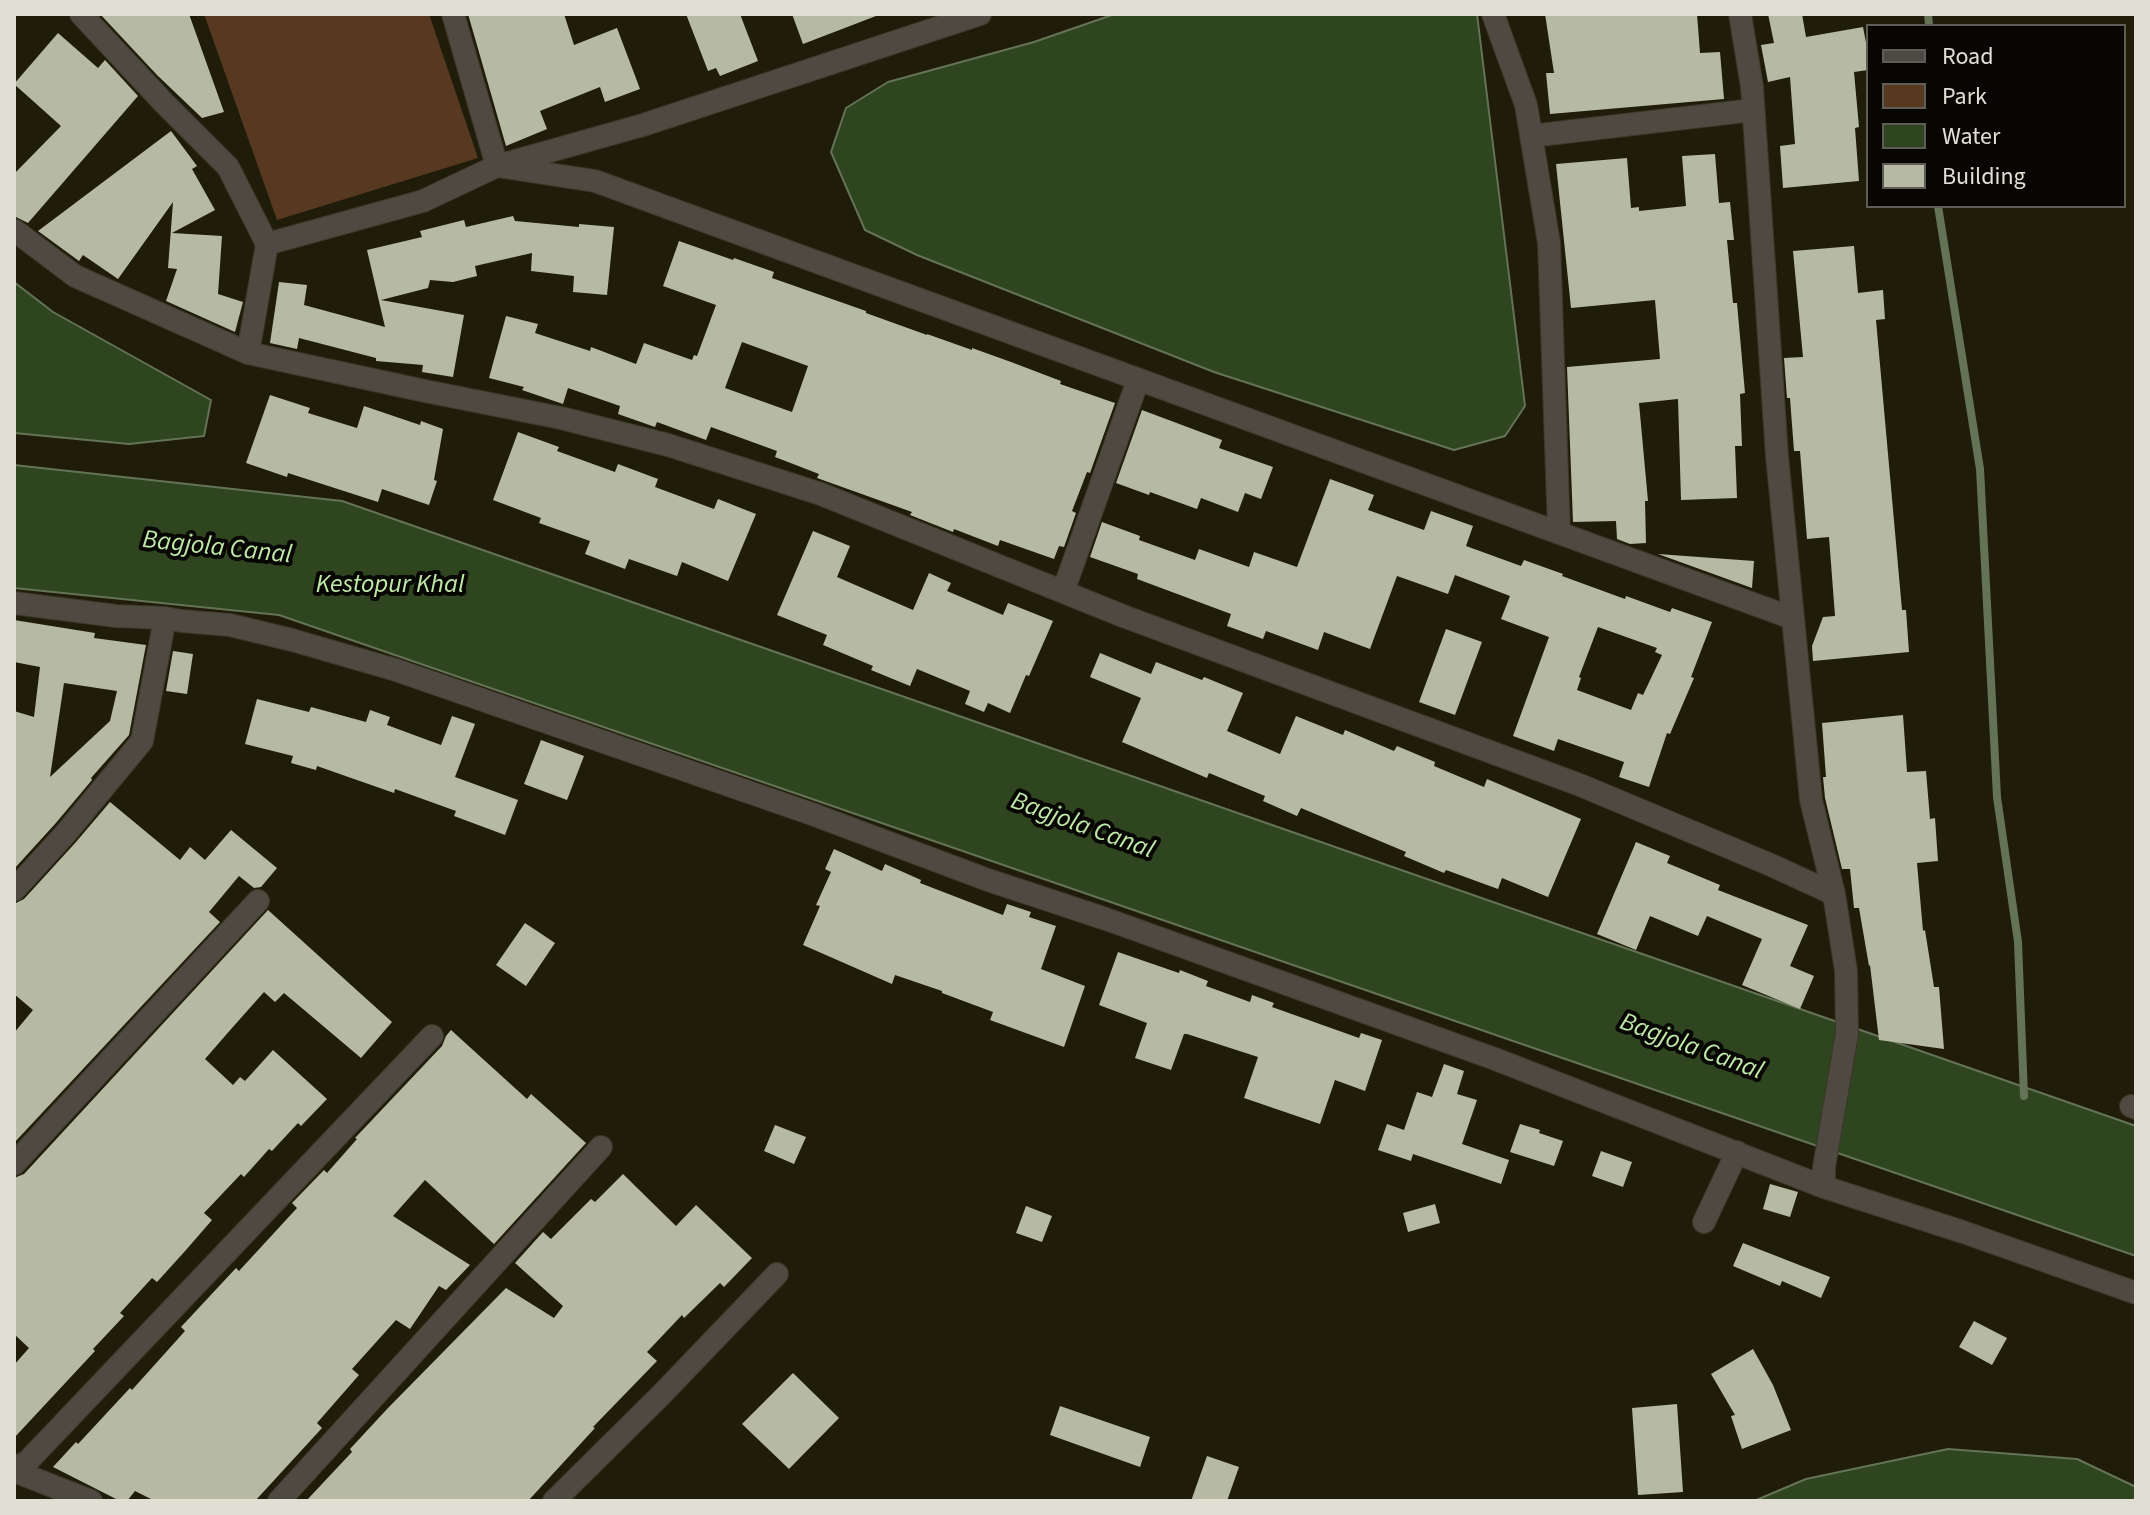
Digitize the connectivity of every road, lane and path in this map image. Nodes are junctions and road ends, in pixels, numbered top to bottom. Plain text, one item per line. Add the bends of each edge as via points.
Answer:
1 (81, 14) edge
2 (453, 14) edge
3 (980, 14) edge
4 (1493, 14) edge
5 (1740, 14) edge
6 (1753, 110) junction
7 (1531, 136) junction
8 (497, 166) junction
9 (14, 230) edge
10 (267, 244) junction
11 (248, 353) junction
12 (1138, 380) junction
13 (1559, 532) junction
14 (1063, 592) junction
15 (14, 603) edge
16 (165, 618) junction
17 (1792, 618) junction
18 (14, 890) edge
19 (1834, 894) junction
20 (258, 901) dead end
21 (432, 1036) dead end
22 (601, 1147) dead end
23 (1737, 1152) junction
24 (14, 1164) edge
25 (1824, 1177) junction
26 (1704, 1222) dead end
27 (777, 1274) dead end
28 (2136, 1293) edge
29 (14, 1469) edge
30 (91, 1501) edge
31 (279, 1501) edge
32 (554, 1501) edge

1 - 10 street via 228,167
2 - 8 street
3 - 8 street via 643,125
4 - 7 street via 1526,105
5 - 6 street
6 - 7 street
6 - 17 street
7 - 13 street via 1549,243
8 - 10 street via 423,201
8 - 12 street via 595,181
9 - 11 street via 75,276
10 - 11 street
11 - 14 street via 668,445 821,494
12 - 13 street
12 - 14 street
13 - 17 street
14 - 19 street via 1580,785
15 - 16 street
16 - 18 street via 142,741
16 - 23 street via 230,625 396,670 1106,919
17 - 19 street via 1811,800
19 - 25 street via 1846,971 1847,1034
20 - 24 street
21 - 29 street via 27,1462
22 - 31 street
23 - 25 street
23 - 26 street
25 - 28 street
27 - 32 street
29 - 30 street

